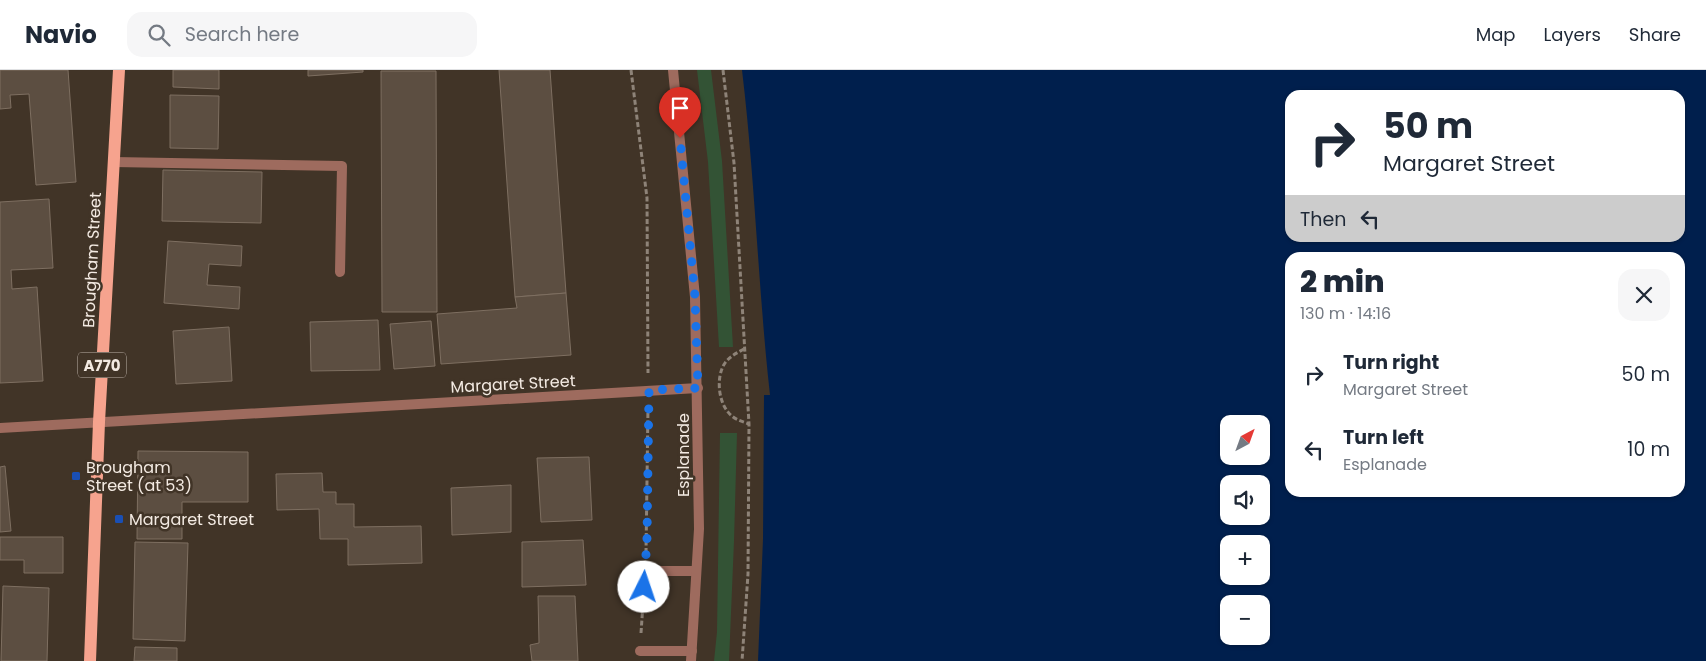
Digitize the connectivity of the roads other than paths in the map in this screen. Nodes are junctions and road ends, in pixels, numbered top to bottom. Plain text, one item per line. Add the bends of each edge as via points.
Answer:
1 (119, 70) edge
2 (673, 70) edge
3 (114, 162) junction
4 (340, 272) dead end
5 (698, 388) junction
6 (99, 422) junction
7 (0, 428) edge
8 (645, 571) road end
9 (696, 571) junction
10 (640, 652) road end
11 (692, 656) edge
12 (90, 661) edge

1 - 3 main road, Brougham Street / A770
2 - 5 street, Esplanade via 695,297
3 - 4 street via 342,166
3 - 6 main road, Brougham Street / A770
5 - 6 street, Margaret Street
5 - 9 street, Esplanade via 699,529
6 - 7 street, Margaret Street
6 - 12 main road, Brougham Street / A770
8 - 9 street
9 - 11 street, Esplanade
10 - 11 street

